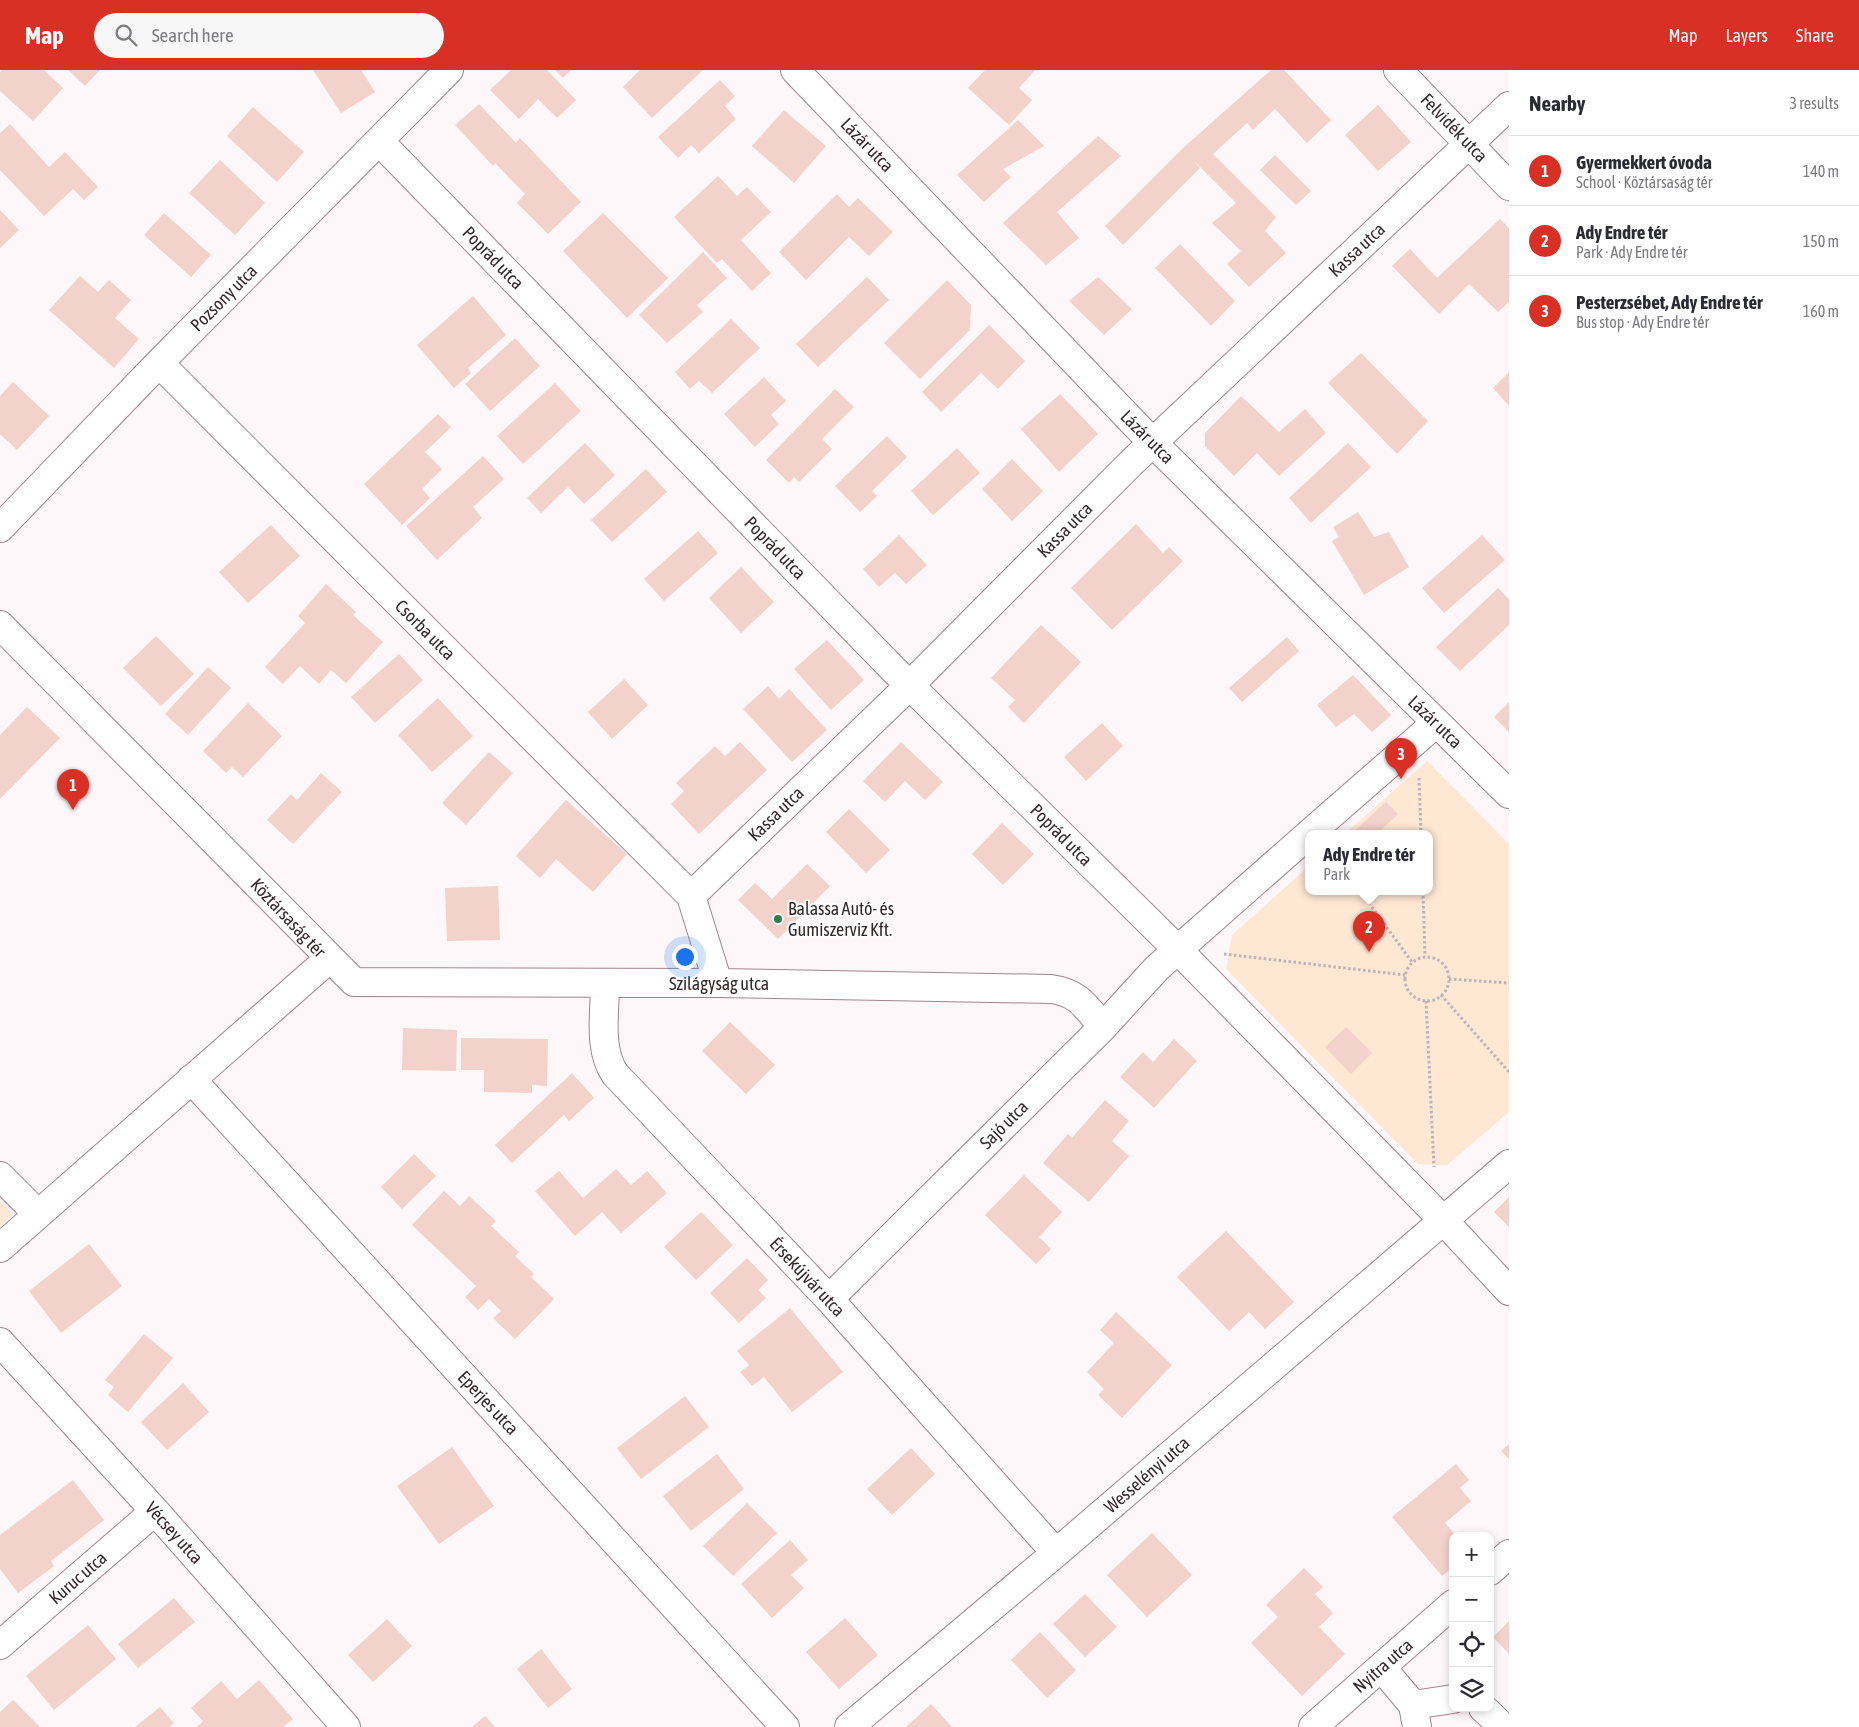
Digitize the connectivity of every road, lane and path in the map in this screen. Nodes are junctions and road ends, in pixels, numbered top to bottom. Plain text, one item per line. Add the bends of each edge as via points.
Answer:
1 (449, 70) edge
2 (795, 70) edge
3 (1398, 70) edge
4 (1509, 106) edge
5 (379, 140) junction
6 (1469, 145) junction
7 (1509, 186) edge
8 (159, 364) junction
9 (1153, 443) junction
10 (0, 528) edge
11 (0, 625) edge
12 (909, 686) junction
13 (1436, 723) junction
14 (1418, 772) dead end
15 (1509, 794) edge
16 (1315, 830) edge
17 (1421, 830) edge
18 (1305, 838) edge
19 (1363, 895) edge
20 (1423, 895) edge
21 (691, 896) junction
22 (1177, 949) junction
23 (1221, 954) dead end
24 (1425, 956) junction
25 (330, 958) junction
26 (1412, 962) junction
27 (1406, 975) junction
28 (1449, 979) junction
29 (718, 983) junction
30 (1509, 983) edge
31 (605, 984) junction
32 (1441, 995) junction
33 (1426, 1000) junction
34 (1102, 1027) junction
35 (1509, 1072) edge
36 (191, 1080) junction
37 (1509, 1164) edge
38 (0, 1176) edge
39 (1434, 1176) dead end
40 (38, 1214) junction
41 (1444, 1221) junction
42 (0, 1248) edge
43 (1509, 1291) edge
44 (829, 1299) junction
45 (0, 1342) edge
46 (154, 1511) junction
47 (1056, 1552) junction
48 (1509, 1554) edge
49 (1494, 1567) edge
50 (1449, 1608) edge
51 (0, 1645) edge
52 (1382, 1668) junction
53 (1449, 1701) edge
54 (1487, 1712) edge
55 (1415, 1716) edge
56 (346, 1727) edge
57 (785, 1727) edge
58 (849, 1727) edge
59 (1313, 1727) edge
60 (1503, 1727) edge

1 - 5 street, Pozsony utca
2 - 9 street, Lázár utca
3 - 6 street, Felvidék utca
4 - 6 street, Kassa utca
5 - 8 street, Pozsony utca
5 - 12 street, Poprád utca
6 - 7 street, Felvidék utca
6 - 9 street, Kassa utca
8 - 10 street, Pozsony utca
8 - 21 street, Csorba utca
9 - 12 street, Kassa utca
9 - 13 street, Lázár utca
11 - 25 street, Köztársaság tér
12 - 21 street, Kassa utca
12 - 22 street, Poprád utca
13 - 15 street, Lázár utca
13 - 16 street, Sajó utca
14 - 17 path
18 - 22 street, Sajó utca
19 - 26 path
20 - 24 path
21 - 29 street
22 - 34 street, Sajó utca
22 - 41 street, Poprád utca
23 - 27 path
24 - 26 path
24 - 28 path via 1437,958 1449,973
25 - 31 street, Szilágyság utca via 354,982
25 - 36 street, Köztársaság tér
26 - 27 path
27 - 33 path via 1410,993
28 - 30 path
28 - 32 path
29 - 31 street, Szilágyság utca
29 - 34 street, Szilágyság utca via 1051,989 1072,994
31 - 44 street, Érsekújvár utca via 604,1046 609,1067
32 - 33 path
32 - 35 path
33 - 39 path
34 - 44 street, Sajó utca
36 - 40 street, Köztársaság tér
36 - 57 street, Eperjes utca
37 - 41 street, Wesselényi utca
38 - 40 street
40 - 42 street, Köztársaság tér
41 - 43 street, Poprád utca
41 - 47 street, Wesselényi utca
44 - 47 street, Érsekújvár utca
45 - 46 street, Vécsey utca
46 - 51 street, Kuruc utca
46 - 56 street, Vécsey utca
47 - 58 street, Wesselényi utca
48 - 49 street
50 - 52 street, Nyitra utca
52 - 55 street
52 - 59 street, Nyitra utca
53 - 55 street
54 - 60 street

